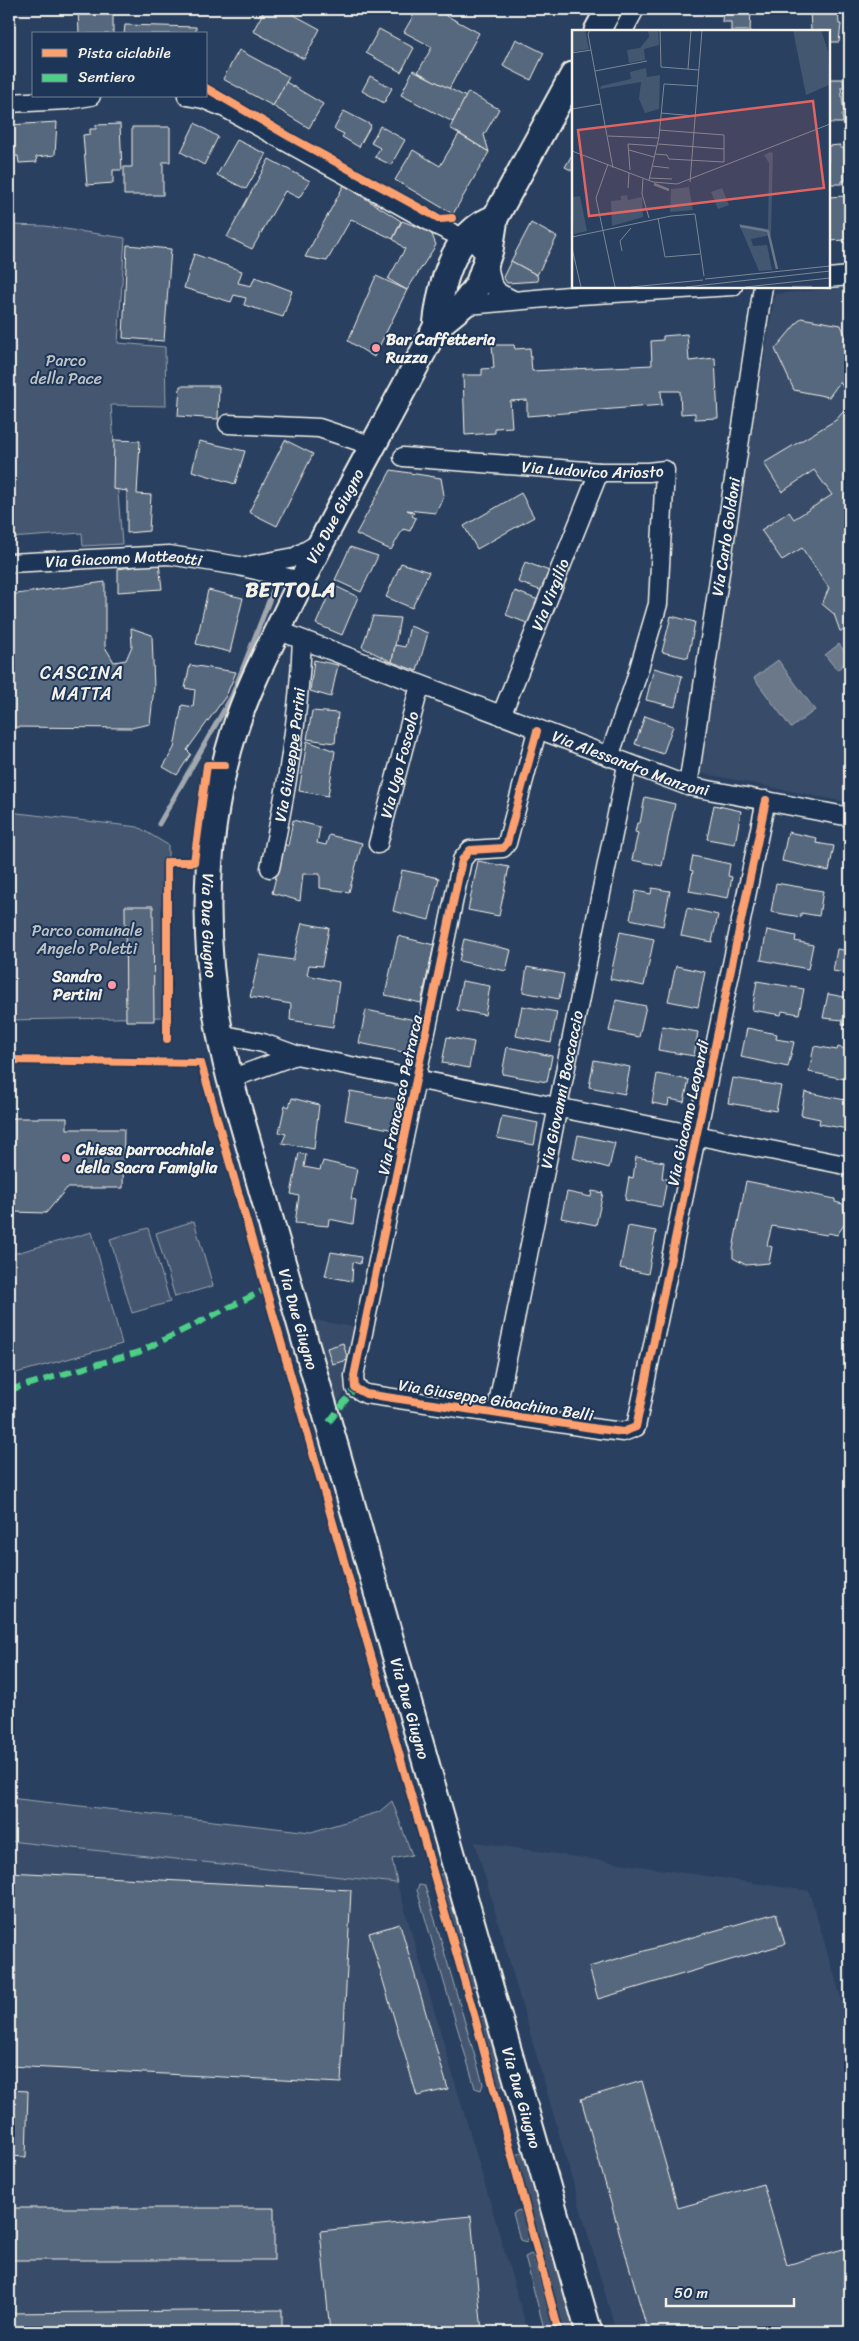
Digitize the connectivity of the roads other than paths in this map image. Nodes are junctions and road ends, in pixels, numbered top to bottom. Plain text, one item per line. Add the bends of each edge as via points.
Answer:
1 (609, 9) edge
2 (635, 9) edge
3 (598, 30) edge
4 (624, 30) edge
5 (571, 83) edge
6 (79, 98) edge
7 (193, 98) edge
8 (9, 103) edge
9 (495, 218) junction
10 (466, 240) junction
11 (487, 260) junction
12 (850, 276) edge
13 (829, 278) edge
14 (702, 288) edge
15 (763, 288) edge
16 (441, 292) junction
17 (513, 300) junction
18 (463, 305) junction
19 (436, 327) junction
20 (228, 424) dead end
21 (373, 446) junction
22 (403, 457) dead end
23 (599, 472) junction
24 (321, 542) junction
25 (9, 564) edge
26 (239, 566) junction
27 (301, 581) junction
28 (277, 630) junction
29 (302, 640) junction
30 (420, 685) junction
31 (500, 716) junction
32 (537, 730) junction
33 (609, 757) junction
34 (627, 765) junction
35 (688, 786) junction
36 (766, 800) junction
37 (850, 817) edge
38 (378, 844) dead end
39 (270, 868) dead end
40 (220, 1034) junction
41 (296, 1054) junction
42 (230, 1079) junction
43 (418, 1079) junction
44 (558, 1107) junction
45 (698, 1135) junction
46 (850, 1166) edge
47 (355, 1388) joint
48 (496, 1413) junction
49 (634, 1430) joint
50 (589, 2332) edge

1 - 3 main road
2 - 4 street
5 - 9 main road
6 - 8 street
7 - 10 street via 225,108
9 - 10 main road via 481,225
9 - 11 main road
10 - 11 street via 481,248
10 - 16 main road via 454,258
11 - 17 street via 492,284 499,293
11 - 18 main road via 478,285
12 - 13 street
14 - 17 street
15 - 35 street, Via Carlo Goldoni
16 - 18 street via 449,303
16 - 19 main road
17 - 18 street
18 - 19 main road
19 - 21 main road, Via Due Giugno
20 - 21 street via 320,428
21 - 24 main road, Via Due Giugno
22 - 23 street, Via Ludovico Ariosto
23 - 31 street, Via Virgilio
23 - 33 street, Via Ludovico Ariosto via 665,470 660,594
24 - 26 street, Via Giacomo Matteotti via 295,557
24 - 27 main road, Via Due Giugno
25 - 26 street, Via Giacomo Matteotti via 169,555
26 - 27 street, Via Giacomo Matteotti
27 - 28 main road, Via Due Giugno
28 - 29 street, Via Alessandro Manzoni
28 - 40 main road, Via Due Giugno via 234,732 222,778 214,832 209,887 209,948
29 - 30 street, Via Alessandro Manzoni
29 - 39 street, Via Giuseppe Parini via 301,683 293,750
30 - 31 street, Via Alessandro Manzoni
30 - 38 street, Via Ugo Foscolo
31 - 32 street, Via Alessandro Manzoni
32 - 33 street, Via Alessandro Manzoni
32 - 43 street, Via Francesco Petrarca via 507,843 504,848 496,850 470,850 462,860
33 - 34 street, Via Alessandro Manzoni
34 - 35 street, Via Alessandro Manzoni
34 - 44 street, Via Giovanni Boccaccio
35 - 36 street, Via Alessandro Manzoni
36 - 37 street, Via Alessandro Manzoni
36 - 45 street, Via Giacomo Leopardi
40 - 41 street
40 - 42 main road, Via Due Giugno
41 - 42 street
41 - 43 street
42 - 50 main road, Via Due Giugno
43 - 44 street
43 - 47 street, Via Francesco Petrarca via 354,1376
44 - 45 street
44 - 48 street, Via Giovanni Boccaccio
45 - 46 street
45 - 49 street, Via Giacomo Leopardi via 638,1424
47 - 48 street, Via Giuseppe Gioachino Belli via 366,1394
48 - 49 street, Via Giuseppe Gioachino Belli via 623,1432

